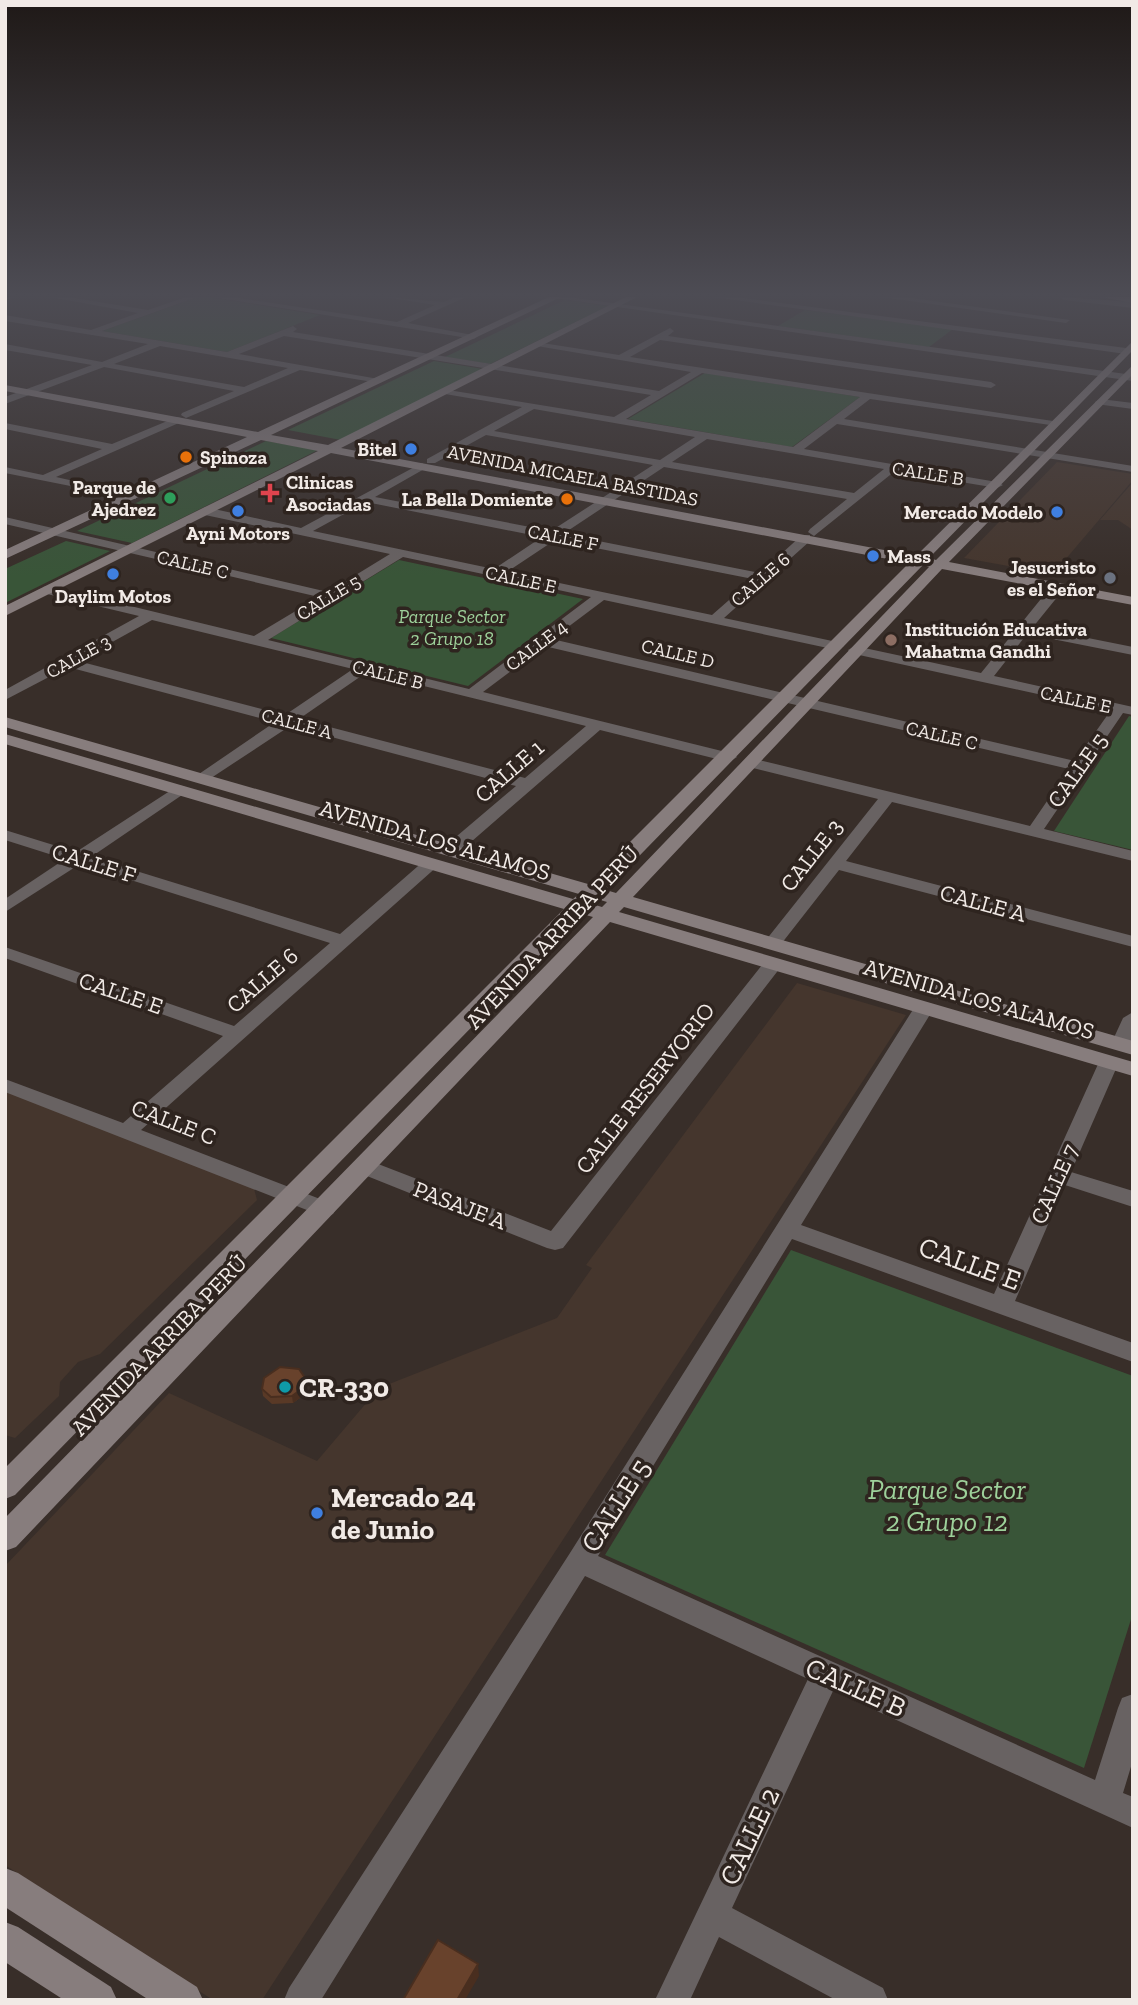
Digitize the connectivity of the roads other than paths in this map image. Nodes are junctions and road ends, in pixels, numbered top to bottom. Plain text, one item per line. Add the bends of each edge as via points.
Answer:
1 (33, 391) edge
2 (37, 391) edge
3 (244, 391) edge
4 (357, 391) edge
5 (445, 391) joint
6 (639, 391) edge
7 (666, 391) edge
8 (832, 391) edge
9 (984, 391) edge
10 (1095, 391) edge
11 (1107, 391) edge
12 (981, 393) dead end
13 (660, 394) junction
14 (868, 396) junction
15 (5, 401) edge
16 (1100, 401) junction
17 (970, 402) dead end
18 (532, 406) junction
19 (1133, 406) edge
20 (960, 410) junction
21 (181, 417) junction
22 (615, 420) junction
23 (835, 421) junction
24 (1053, 424) junction
25 (5, 426) edge
26 (484, 432) junction
27 (267, 434) junction
28 (705, 435) junction
29 (336, 446) junction
30 (114, 448) junction
31 (795, 451) junction
32 (1026, 452) junction
33 (1049, 455) junction
34 (663, 463) junction
35 (426, 464) junction
36 (893, 467) junction
37 (1133, 469) edge
38 (5, 470) edge
39 (45, 478) junction
40 (997, 485) junction
41 (132, 497) junction
42 (856, 497) junction
43 (364, 498) junction
44 (611, 498) junction
45 (205, 512) junction
46 (5, 520) edge
47 (56, 532) junction
48 (302, 532) junction
49 (810, 535) junction
50 (553, 536) junction
51 (130, 549) junction
52 (401, 553) junction
53 (5, 555) edge
54 (934, 559) junction
55 (496, 573) junction
56 (762, 578) junction
57 (1058, 587) junction
58 (48, 590) junction
59 (1133, 592) edge
60 (330, 596) junction
61 (601, 596) junction
62 (1133, 601) edge
63 (5, 612) edge
64 (151, 615) junction
65 (714, 620) junction
66 (1024, 629) junction
67 (256, 641) junction
68 (541, 641) junction
69 (846, 648) junction
70 (1133, 651) edge
71 (66, 662) junction
72 (364, 667) junction
73 (983, 680) junction
74 (471, 694) junction
75 (5, 696) edge
76 (796, 701) junction
77 (1126, 710) edge
78 (285, 720) junction
79 (5, 722) edge
80 (597, 725) junction
81 (5, 739) edge
82 (729, 757) junction
83 (751, 763) junction
84 (1079, 767) junction
85 (202, 779) junction
86 (528, 784) junction
87 (179, 790) junction
88 (888, 796) junction
89 (1034, 832) junction
90 (5, 835) edge
91 (450, 851) junction
92 (1133, 856) edge
93 (79, 858) junction
94 (834, 863) junction
95 (431, 864) junction
96 (593, 893) junction
97 (620, 901) junction
98 (5, 907) edge
99 (579, 908) junction
100 (605, 916) junction
101 (344, 941) junction
102 (1133, 942) edge
103 (5, 952) edge
104 (772, 954) junction
105 (924, 1008) junction
106 (1133, 1018) edge
107 (237, 1034) junction
108 (1121, 1051) edge
109 (1133, 1069) edge
110 (5, 1085) edge
111 (126, 1132) junction
112 (365, 1167) junction
113 (1057, 1175) junction
114 (293, 1196) junction
115 (1133, 1199) edge
116 (324, 1209) junction
117 (787, 1230) junction
118 (555, 1242) joint
119 (1001, 1306) junction
120 (1133, 1353) edge
121 (5, 1487) edge
122 (5, 1538) edge
123 (580, 1561) junction
124 (826, 1673) junction
125 (1133, 1708) edge
126 (1105, 1800) junction
127 (1133, 1813) edge
128 (5, 1886) edge
129 (712, 1915) junction
130 (5, 1940) edge
131 (99, 2000) edge
132 (184, 2000) edge
133 (301, 2000) edge
134 (672, 2000) edge
135 (871, 2000) edge

1 - 15 street
2 - 21 street, AVENIDA MICAELA BASTIDAS
3 - 21 street
4 - 27 street
5 - 18 street, CALLE B
5 - 29 street
6 - 13 street
7 - 13 street
8 - 14 street
9 - 12 street
10 - 24 street, AVENIDA ARRIBA PERÚ
11 - 16 street, AVENIDA ARRIBA PERÚ
13 - 22 street
14 - 20 street
14 - 23 street
16 - 19 street
16 - 33 street, AVENIDA ARRIBA PERÚ
17 - 20 street
18 - 22 street, CALLE B
18 - 26 street
20 - 24 street
21 - 27 street, AVENIDA MICAELA BASTIDAS
21 - 30 street
22 - 28 street, CALLE B
23 - 31 street
23 - 32 street
24 - 32 street, AVENIDA ARRIBA PERÚ
25 - 30 street
26 - 34 street
26 - 35 street
27 - 29 street, AVENIDA MICAELA BASTIDAS
27 - 41 street
28 - 31 street, CALLE B
28 - 34 street
29 - 35 street, AVENIDA MICAELA BASTIDAS
29 - 45 street
30 - 39 street
31 - 36 street, CALLE B
32 - 33 street
32 - 40 street, AVENIDA ARRIBA PERÚ
33 - 37 street
33 - 54 street, AVENIDA ARRIBA PERÚ
34 - 42 street
34 - 44 street
35 - 43 street
35 - 44 street, AVENIDA MICAELA BASTIDAS
36 - 40 street, CALLE B
36 - 42 street
38 - 39 street
39 - 41 street
40 - 54 street, AVENIDA ARRIBA PERÚ
41 - 47 street
42 - 49 street
43 - 48 street
43 - 50 street, CALLE F
44 - 49 street, AVENIDA MICAELA BASTIDAS
44 - 50 street
45 - 48 street, CALLE E
45 - 51 street
46 - 47 street
47 - 51 street, CALLE C
47 - 53 street
48 - 52 street, CALLE E
49 - 54 street, AVENIDA MICAELA BASTIDAS
49 - 56 street, CALLE 6
50 - 55 street
50 - 56 street, CALLE F
51 - 58 street
51 - 60 street, CALLE C
52 - 55 street, CALLE E
52 - 60 street, CALLE 5
54 - 57 street, AVENIDA MICAELA BASTIDAS
54 - 59 street, AVENIDA MICAELA BASTIDAS
54 - 69 street, AVENIDA ARRIBA PERÚ
55 - 61 street, CALLE E
56 - 65 street, CALLE 6
57 - 62 street, AVENIDA MICAELA BASTIDAS
57 - 66 street
58 - 63 street
58 - 64 street, CALLE B
60 - 67 street, CALLE 5
61 - 65 street, CALLE E
61 - 68 street, CALLE 4
64 - 67 street, CALLE B
64 - 71 street, CALLE 3
65 - 69 street, CALLE E
66 - 70 street
66 - 73 street
67 - 72 street, CALLE B
68 - 74 street, CALLE 4
68 - 76 street, CALLE D
69 - 73 street, CALLE E
69 - 76 street, AVENIDA ARRIBA PERÚ
71 - 75 street, CALLE 3
71 - 78 street, CALLE A
72 - 74 street, CALLE B
72 - 78 street
73 - 77 street, CALLE E
74 - 80 street, CALLE B
76 - 82 street, AVENIDA ARRIBA PERÚ
76 - 83 street, AVENIDA ARRIBA PERÚ
76 - 84 street, CALLE C
77 - 84 street, CALLE 5
78 - 85 street
78 - 86 street, CALLE A
79 - 85 street, AVENIDA LOS ALAMOS
80 - 82 street, CALLE B
80 - 86 street, CALLE 1
81 - 87 street, AVENIDA LOS ALAMOS
82 - 96 street, AVENIDA ARRIBA PERÚ
83 - 88 street
83 - 97 street, AVENIDA ARRIBA PERÚ
84 - 89 street, CALLE 5
85 - 91 street, AVENIDA LOS ALAMOS
86 - 91 street, CALLE 1
87 - 93 street
87 - 95 street, AVENIDA LOS ALAMOS
88 - 89 street
88 - 94 street, CALLE 3
89 - 92 street
90 - 93 street, CALLE F
91 - 96 street, AVENIDA LOS ALAMOS
93 - 98 street
93 - 101 street, CALLE F
94 - 102 street, CALLE A
94 - 104 street, CALLE 3
95 - 99 street, AVENIDA LOS ALAMOS
95 - 101 street, CALLE 6
96 - 97 street, AVENIDA LOS ALAMOS
96 - 99 street, AVENIDA ARRIBA PERÚ
97 - 100 street, AVENIDA ARRIBA PERÚ
97 - 104 street, AVENIDA LOS ALAMOS
99 - 100 street, AVENIDA LOS ALAMOS
99 - 114 street, AVENIDA ARRIBA PERÚ
100 - 104 street, AVENIDA LOS ALAMOS
100 - 112 street, AVENIDA ARRIBA PERÚ
101 - 107 street, CALLE 6
103 - 107 street, CALLE E
104 - 105 street, AVENIDA LOS ALAMOS
104 - 108 street, AVENIDA LOS ALAMOS
104 - 118 street, CALLE RESERVORIO
105 - 108 street, AVENIDA LOS ALAMOS
105 - 117 street, CALLE 5
106 - 108 street
107 - 111 street, CALLE 6
108 - 109 street, AVENIDA LOS ALAMOS
108 - 113 street, CALLE 7
110 - 111 street, CALLE C
111 - 114 street, CALLE C
112 - 116 street, AVENIDA ARRIBA PERÚ
112 - 118 street, PASAJE A
113 - 115 street
113 - 119 street, CALLE 7
114 - 116 street, CALLE C
114 - 121 street, AVENIDA ARRIBA PERÚ
116 - 122 street, AVENIDA ARRIBA PERÚ
117 - 119 street, CALLE E
117 - 123 street, CALLE 5
119 - 120 street, CALLE E
123 - 124 street, CALLE B
123 - 133 street, CALLE 5
124 - 126 street, CALLE B
124 - 129 street, CALLE 2
125 - 126 street
126 - 127 street, CALLE B
128 - 132 street
129 - 134 street, CALLE 2
129 - 135 street
130 - 131 street

